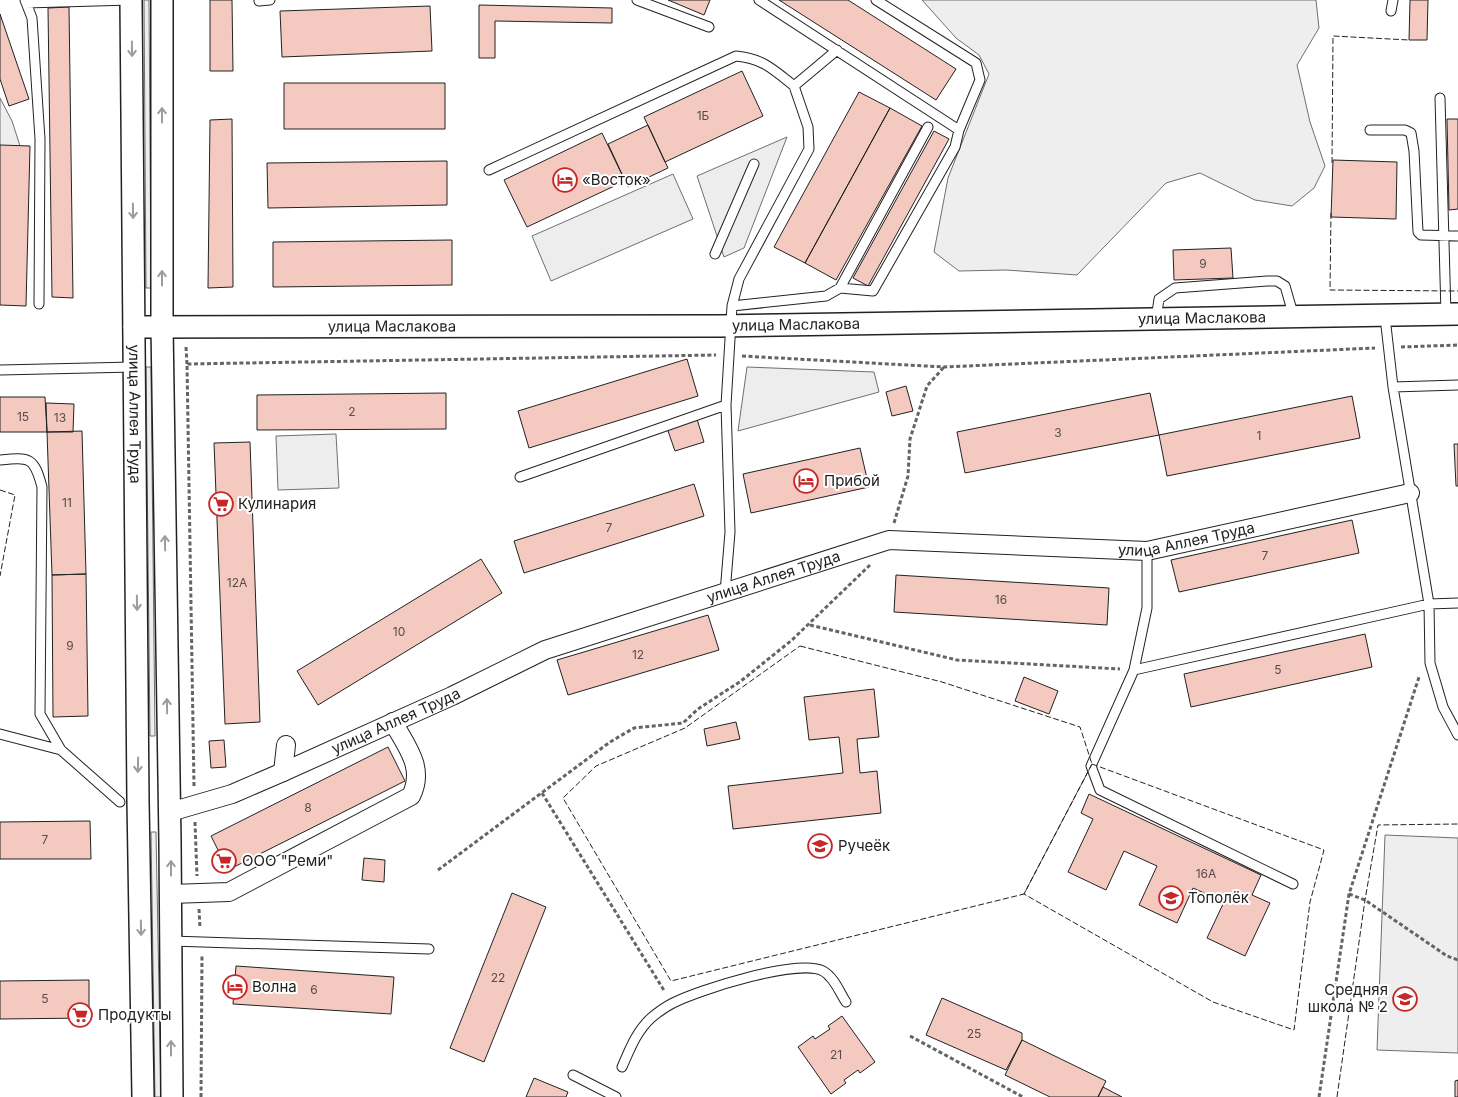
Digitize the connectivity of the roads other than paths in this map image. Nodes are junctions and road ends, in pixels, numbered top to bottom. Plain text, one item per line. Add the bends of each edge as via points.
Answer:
1 (131, 0) edge
2 (162, 0) edge
3 (259, 0) edge
4 (270, 0) edge
5 (637, 0) edge
6 (759, 0) edge
7 (876, 0) edge
8 (1393, 0) edge
9 (25, 2) edge
10 (1391, 11) dead end
11 (709, 27) dead end
12 (837, 50) junction
13 (794, 86) junction
14 (1440, 98) dead end
15 (928, 127) dead end
16 (959, 130) junction
17 (1370, 130) dead end
18 (754, 164) dead end
19 (489, 170) dead end
20 (1444, 236) junction
21 (1458, 236) edge
22 (715, 254) dead end
23 (840, 288) junction
24 (39, 304) dead end
25 (1452, 314) edge
26 (732, 315) junction
27 (1385, 317) junction
28 (1294, 318) junction
29 (1156, 320) junction
30 (162, 326) junction
31 (134, 327) junction
32 (134, 367) junction
33 (0, 370) edge
34 (1458, 385) edge
35 (1393, 388) junction
36 (726, 405) junction
37 (0, 460) edge
38 (520, 477) dead end
39 (1410, 493) junction
40 (1147, 551) junction
41 (725, 593) junction
42 (1458, 603) edge
43 (1429, 604) junction
44 (1134, 670) junction
45 (393, 722) junction
46 (0, 734) edge
47 (1458, 735) edge
48 (286, 745) dead end
49 (61, 750) junction
50 (283, 772) junction
51 (120, 802) dead end
52 (170, 812) junction
53 (1292, 884) dead end
54 (171, 894) junction
55 (171, 940) junction
56 (429, 949) dead end
57 (846, 1002) dead end
58 (622, 1068) dead end
59 (573, 1075) dead end
60 (143, 1097) edge
61 (172, 1097) edge
62 (616, 1097) edge

1 - 9 lane
1 -> 31 street, улица Аллея Труда
30 -> 2 street, улица Аллея Труда
3 - 4 lane
5 - 11 lane
6 - 12 lane
7 - 16 lane via 976,63 980,80
8 - 10 lane
9 - 24 lane via 32,18 40,139
12 - 13 lane
12 - 16 lane
13 - 19 lane via 752,57 736,56
13 - 26 lane via 808,127 809,149 739,279
14 - 20 lane
15 - 23 lane
16 - 23 lane via 955,148 876,288 869,292
17 - 20 lane via 1405,130 1411,133 1418,232 1421,235
18 - 22 lane
20 - 21 lane
20 - 25 lane
23 - 26 lane via 826,296
25 - 27 street, улица Маслакова
26 - 29 street, улица Маслакова
26 - 30 street, улица Маслакова
26 - 36 lane
27 - 28 street, улица Маслакова
27 - 35 lane
28 - 29 street, улица Маслакова
28 - 29 lane via 1285,286 1277,281 1267,281 1175,288 1159,299
30 - 31 street, улица Маслакова
52 -> 30 street, улица Аллея Труда
31 - 32 street, улица Аллея Труда
32 - 33 lane
32 -> 60 street, улица Аллея Труда
34 - 35 lane
35 - 39 lane
36 - 38 lane
36 - 41 lane via 730,532
37 - 49 lane via 30,460 37,469 42,487 40,714
39 - 40 street, улица Аллея Труда
39 - 43 lane
40 - 41 street, улица Аллея Труда via 889,540
40 - 44 lane via 1147,608
41 - 45 street, улица Аллея Труда via 545,650
42 - 43 lane
43 - 44 lane
43 - 47 lane via 1430,663 1443,707
44 - 53 lane via 1091,766 1100,790
45 - 50 street, улица Аллея Труда
45 - 54 street via 418,771 417,785 411,796 229,892
46 - 49 lane
48 - 50 street
49 - 51 lane
50 - 52 street, улица Аллея Труда via 232,794
54 -> 52 street, улица Аллея Труда
54 - 55 street, улица Аллея Труда
55 - 56 lane
61 -> 55 street, улица Аллея Труда
57 - 58 lane via 824,972 810,967 785,969 711,988 672,1003 651,1018 637,1033
59 - 62 lane

